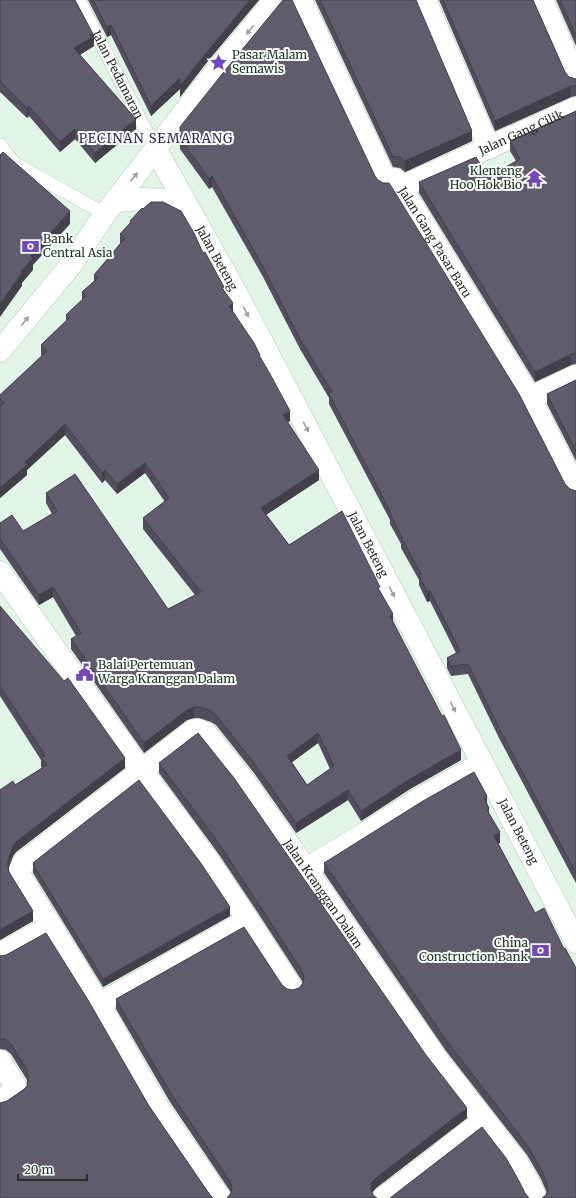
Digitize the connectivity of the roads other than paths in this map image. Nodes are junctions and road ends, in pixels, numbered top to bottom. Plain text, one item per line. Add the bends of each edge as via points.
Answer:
1 (79, 0) edge
2 (275, 0) edge
3 (301, 0) edge
4 (425, 0) edge
5 (542, 0) edge
6 (576, 77) edge
7 (576, 108) edge
8 (0, 145) edge
9 (489, 148) junction
10 (156, 150) junction
11 (402, 187) junction
12 (110, 208) junction
13 (188, 210) junction
14 (0, 351) edge
15 (576, 376) edge
16 (530, 398) junction
17 (576, 489) edge
18 (0, 572) edge
19 (482, 763) junction
20 (142, 771) junction
21 (306, 868) junction
22 (248, 920) junction
23 (51, 926) junction
24 (576, 942) edge
25 (0, 954) edge
26 (292, 988) edge
27 (99, 1004) junction
28 (0, 1061) edge
29 (0, 1101) edge
30 (484, 1120) junction
31 (220, 1198) edge
32 (382, 1198) edge
33 (536, 1198) edge

1 - 10 lane, Jalan Pedamaran
2 -> 10 street
3 - 11 street, Jalan Gang Pasar Baru via 386,181 395,179
4 - 9 street
5 - 6 street
7 - 9 street, Jalan Gang Cilik
8 - 12 lane via 14,163
9 - 11 street, Jalan Gang Cilik
12 -> 10 street
10 - 13 street, Jalan Beteng
11 - 16 street, Jalan Gang Pasar Baru
12 - 13 street via 142,199 166,200
14 -> 12 street via 70,266
13 -> 19 street, Jalan Beteng via 238,296
15 - 16 street
16 - 17 street, Jalan Gang Pasar Baru
18 - 20 street
19 - 21 street
19 - 24 street, Jalan Beteng
20 - 21 street, Jalan Kranggan Dalam via 194,730 204,731 244,781
20 - 22 street via 210,863
20 - 23 street, Jalan Kranggan Dalam via 61,832 21,866 20,876
21 - 30 street, Jalan Kranggan Dalam via 436,1058
22 - 26 street
22 - 27 street
23 - 25 street
23 - 27 street, Jalan Kranggan Dalam
27 - 31 street, Jalan Kranggan Dalam via 159,1109
28 - 29 street via 16,1090
30 - 32 street
30 - 33 street, Jalan Kranggan Dalam via 516,1161

